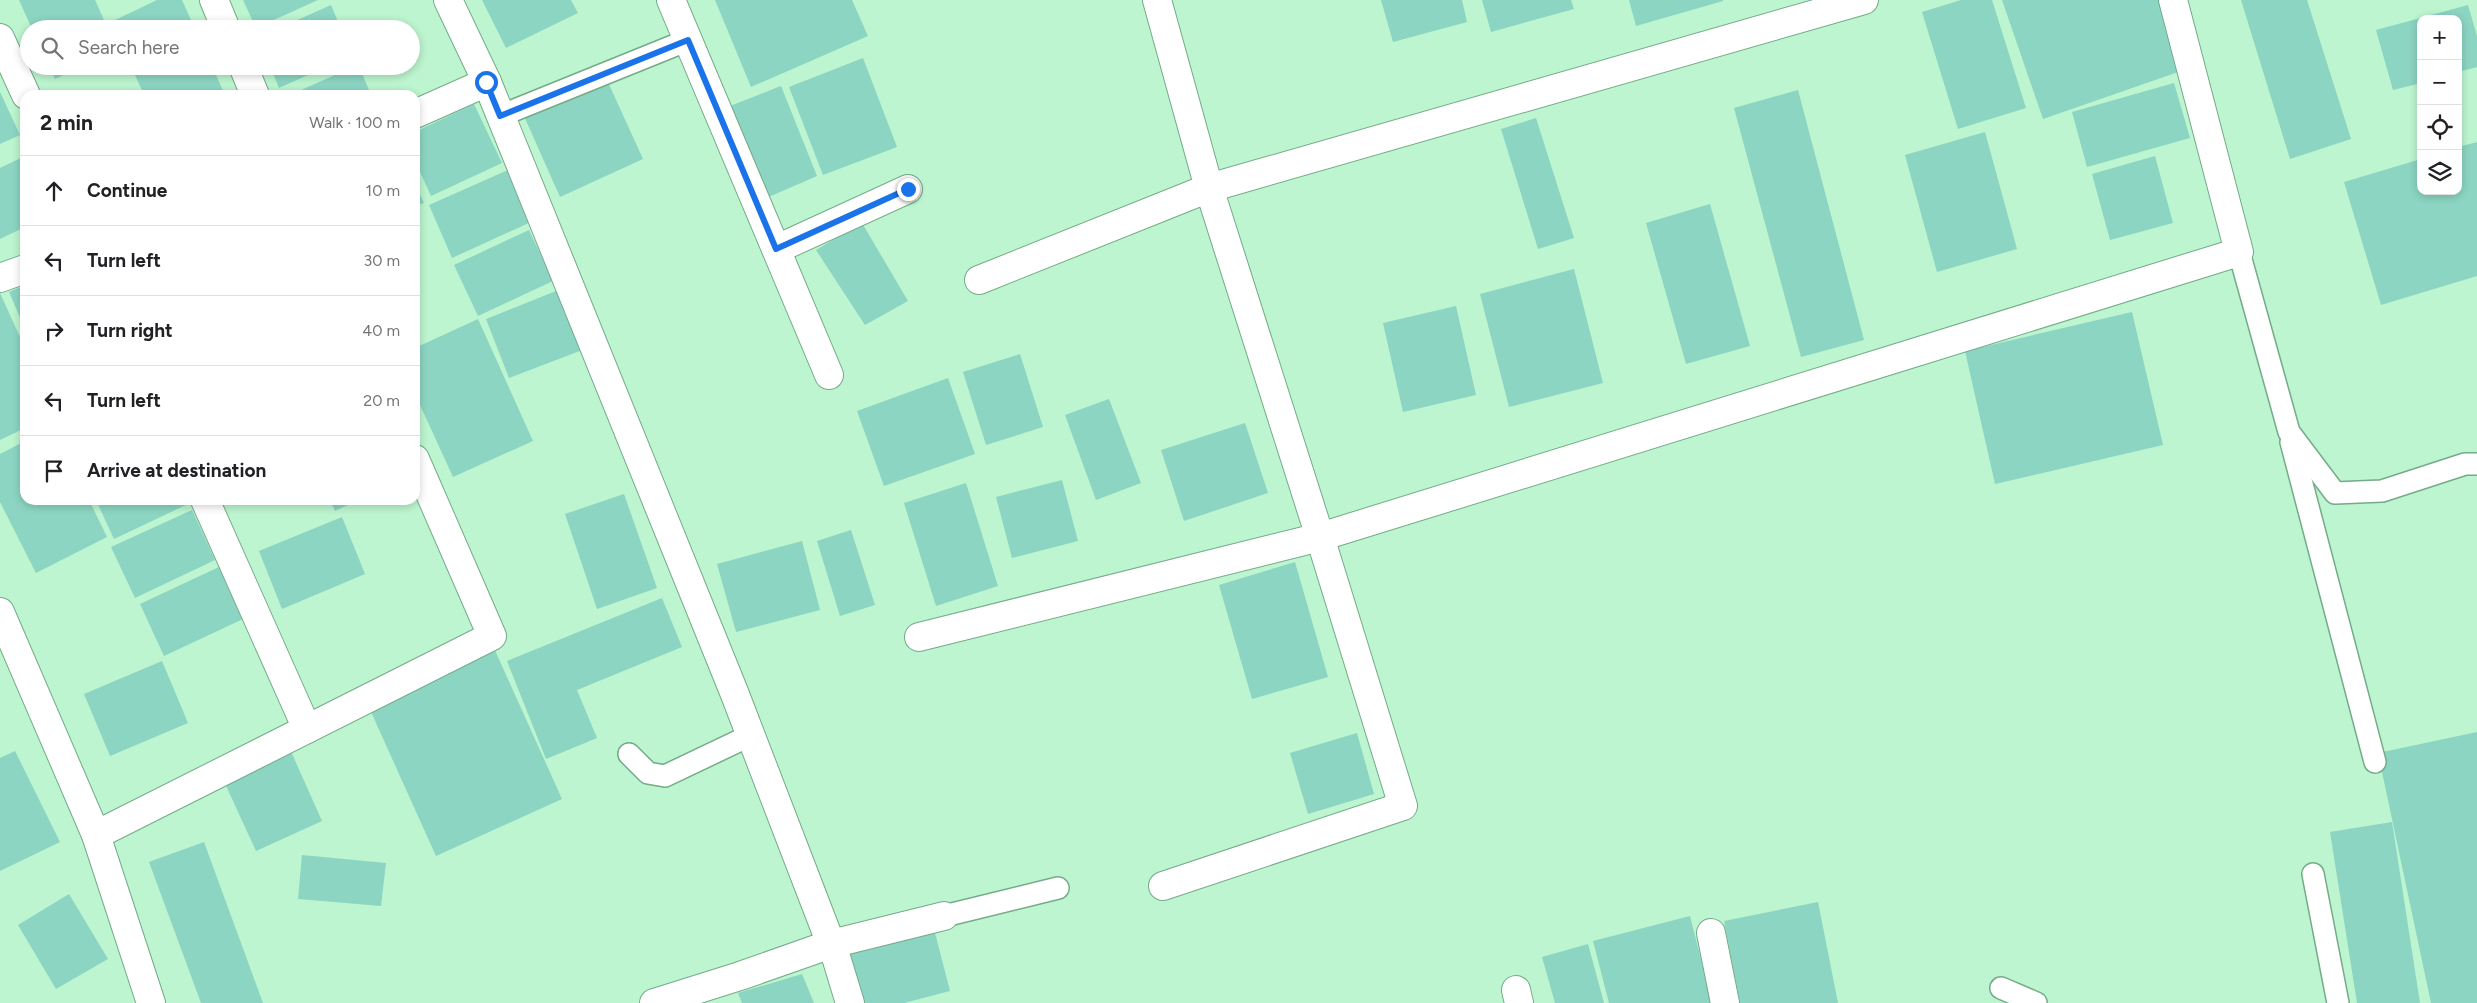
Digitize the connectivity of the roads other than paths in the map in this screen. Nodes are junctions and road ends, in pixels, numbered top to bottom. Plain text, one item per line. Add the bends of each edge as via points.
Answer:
1 (214, 0) edge
2 (448, 0) edge
3 (671, 0) edge
4 (1157, 0) edge
5 (1864, 0) edge
6 (2173, 0) edge
7 (222, 20) edge
8 (0, 38) edge
9 (688, 40) junction
10 (247, 75) edge
11 (486, 82) junction
12 (24, 90) edge
13 (253, 90) edge
14 (420, 112) edge
15 (500, 116) junction
16 (1209, 188) junction
17 (908, 189) dead end
18 (776, 249) junction
19 (2239, 252) junction
20 (20, 271) edge
21 (0, 278) edge
22 (979, 280) dead end
23 (829, 375) dead end
24 (2283, 413) junction
25 (2477, 464) edge
26 (420, 470) edge
27 (207, 505) edge
28 (1320, 537) junction
29 (0, 612) edge
30 (919, 637) dead end
31 (307, 729) junction
32 (750, 736) junction
33 (630, 754) dead end
34 (2375, 762) dead end
35 (96, 835) junction
36 (2313, 874) dead end
37 (1163, 886) dead end
38 (1058, 888) dead end
39 (944, 916) joint
40 (1711, 933) dead end
41 (831, 944) junction
42 (2001, 988) dead end
43 (151, 1003) edge
44 (654, 1003) edge
45 (850, 1003) edge
46 (1725, 1003) edge
47 (2036, 1003) edge
48 (2338, 1003) edge

1 - 7 street
2 - 11 street
3 - 9 street
4 - 16 street
5 - 16 street
6 - 19 street
8 - 12 street
9 - 15 lane
9 - 18 street
10 - 13 street
11 - 14 street
11 - 15 street
15 - 32 street
16 - 22 street
16 - 28 street
17 - 18 street
18 - 23 street
19 - 24 lane
19 - 28 street
20 - 21 street
24 - 25 lane via 2289,432 2335,493 2382,491 2466,464
24 - 34 lane
26 - 31 street via 492,636
27 - 31 street
28 - 30 street
28 - 37 street via 1403,806
29 - 35 street
31 - 35 street
32 - 33 lane via 665,776 648,773
32 - 41 street
35 - 43 street
36 - 48 lane
38 - 39 lane
39 - 41 street
40 - 46 street
41 - 44 street
41 - 45 street
42 - 47 lane

